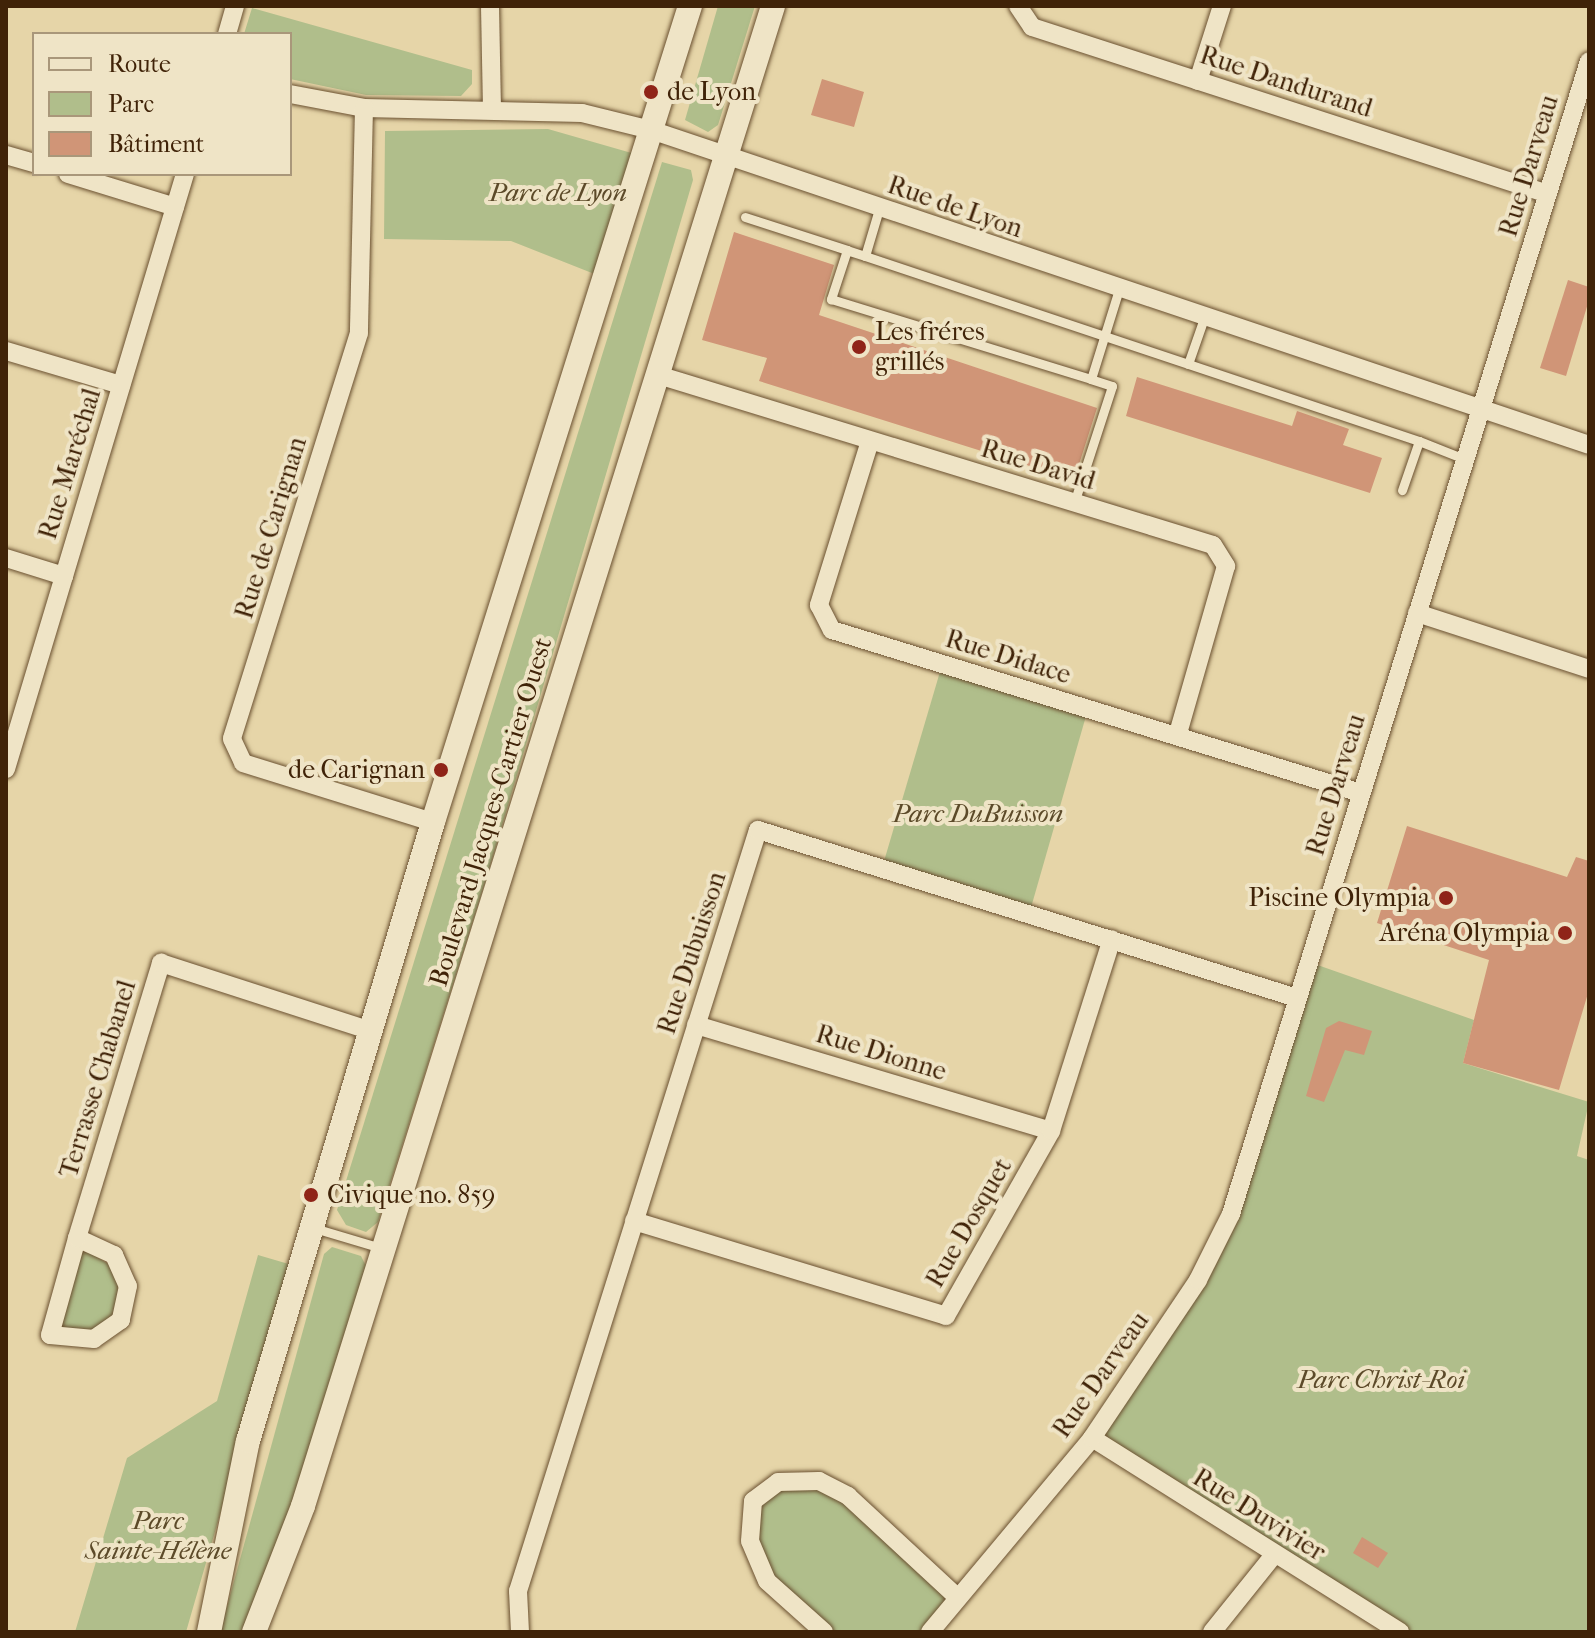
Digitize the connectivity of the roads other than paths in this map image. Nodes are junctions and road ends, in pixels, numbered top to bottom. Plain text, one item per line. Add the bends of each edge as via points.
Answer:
1 (235, 6) edge
2 (490, 6) edge
3 (690, 6) edge
4 (773, 6) edge
5 (1018, 6) edge
6 (1222, 6) edge
7 (228, 32) edge
8 (1589, 61) edge
9 (1198, 81) junction
10 (292, 94) edge
11 (492, 106) junction
12 (364, 108) junction
13 (651, 130) junction
14 (6, 155) edge
15 (726, 158) junction
16 (32, 162) edge
17 (74, 176) edge
18 (184, 176) edge
19 (1548, 194) junction
20 (175, 207) junction
21 (879, 209) junction
22 (745, 217) dead end
23 (847, 250) junction
24 (865, 256) junction
25 (1119, 289) junction
26 (1204, 318) junction
27 (1105, 337) junction
28 (6, 351) edge
29 (1188, 364) junction
30 (658, 375) junction
31 (1091, 379) junction
32 (121, 385) junction
33 (1482, 411) junction
34 (870, 441) junction
35 (1419, 441) junction
36 (1589, 445) edge
37 (1467, 460) junction
38 (1402, 490) dead end
39 (1074, 503) junction
40 (6, 558) edge
41 (64, 576) junction
42 (1417, 613) junction
43 (1589, 669) edge
44 (1178, 733) junction
45 (8, 756) edge
46 (1361, 793) junction
47 (433, 822) junction
48 (1112, 939) junction
49 (1297, 998) junction
50 (696, 1025) junction
51 (371, 1031) junction
52 (1051, 1131) junction
53 (634, 1221) junction
54 (314, 1228) junction
55 (77, 1238) junction
56 (384, 1249) junction
57 (1092, 1438) junction
58 (1273, 1556) junction
59 (957, 1597) junction
60 (209, 1632) edge
61 (254, 1632) edge
62 (520, 1632) edge
63 (824, 1632) edge
64 (930, 1632) edge
65 (1212, 1632) edge
66 (1400, 1632) edge

1 - 7 street
2 - 11 street
3 - 13 main road, Boulevard Jacques-Cartier Ouest
4 - 15 main road, Boulevard Jacques-Cartier Ouest
5 - 9 street, Rue Dandurand via 1032,27
6 - 9 street
8 - 19 street, Rue Darveau
9 - 19 street, Rue Dandurand
10 - 12 street, Rue de Lyon
11 - 12 street, Rue de Lyon
11 - 13 street, Rue de Lyon via 582,113
12 - 47 street, Rue de Carignan via 359,333 232,739 243,763
13 - 15 street, Rue de Lyon
13 - 47 main road, Boulevard Jacques-Cartier Ouest
14 - 16 street
15 - 21 street, Rue de Lyon
15 - 30 main road, Boulevard Jacques-Cartier Ouest
17 - 20 street
18 - 20 street, Rue Maréchal
19 - 33 street, Rue Darveau
20 - 32 street, Rue Maréchal
21 - 24 lane
21 - 25 street, Rue de Lyon
22 - 23 lane
23 - 24 lane
23 - 31 lane via 831,299
24 - 27 lane
25 - 26 street, Rue de Lyon
25 - 27 lane
26 - 29 lane
26 - 33 street, Rue de Lyon
27 - 29 lane
27 - 31 lane
28 - 32 street
29 - 35 lane
30 - 34 street, Rue David
30 - 56 main road, Boulevard Jacques-Cartier Ouest
31 - 39 lane via 1112,386
32 - 41 street, Rue Maréchal
33 - 36 street, Rue de Lyon
33 - 37 street, Rue Darveau
34 - 39 street, Rue David
34 - 44 street, Rue Didace via 819,605 832,630
35 - 37 lane
35 - 38 lane
37 - 42 street, Rue Darveau
39 - 44 street, Rue David via 1213,545 1226,566
40 - 41 street
41 - 45 street, Rue Maréchal
42 - 43 street
42 - 46 street, Rue Darveau
44 - 46 street, Rue Didace
46 - 49 street, Rue Darveau
47 - 51 main road, Boulevard Jacques-Cartier Ouest
48 - 49 street, Rue Dubuisson
48 - 50 street, Rue Dubuisson via 758,830
48 - 52 street, Rue Dosquet
49 - 57 street, Rue Darveau via 1231,1214 1198,1280
50 - 52 street, Rue Dionne
50 - 53 street, Rue Dubuisson
51 - 54 main road, Boulevard Jacques-Cartier Ouest
51 - 55 street, Terrasse Chabanel via 161,963
52 - 53 street, Rue Dosquet via 946,1316
53 - 62 street, Rue Dubuisson via 518,1591
54 - 56 lane
54 - 60 main road, Boulevard Jacques-Cartier Ouest via 248,1441
55 - 55 street, Terrasse Chabanel via 50,1335 94,1339 121,1320 128,1286 114,1255
56 - 61 main road, Boulevard Jacques-Cartier Ouest
57 - 58 street, Rue Duvivier
57 - 59 street, Rue Darveau
58 - 65 street
58 - 66 street, Rue Duvivier
59 - 63 street via 848,1496 819,1481 778,1482 753,1501 750,1541 767,1581
59 - 64 street, Rue Darveau

